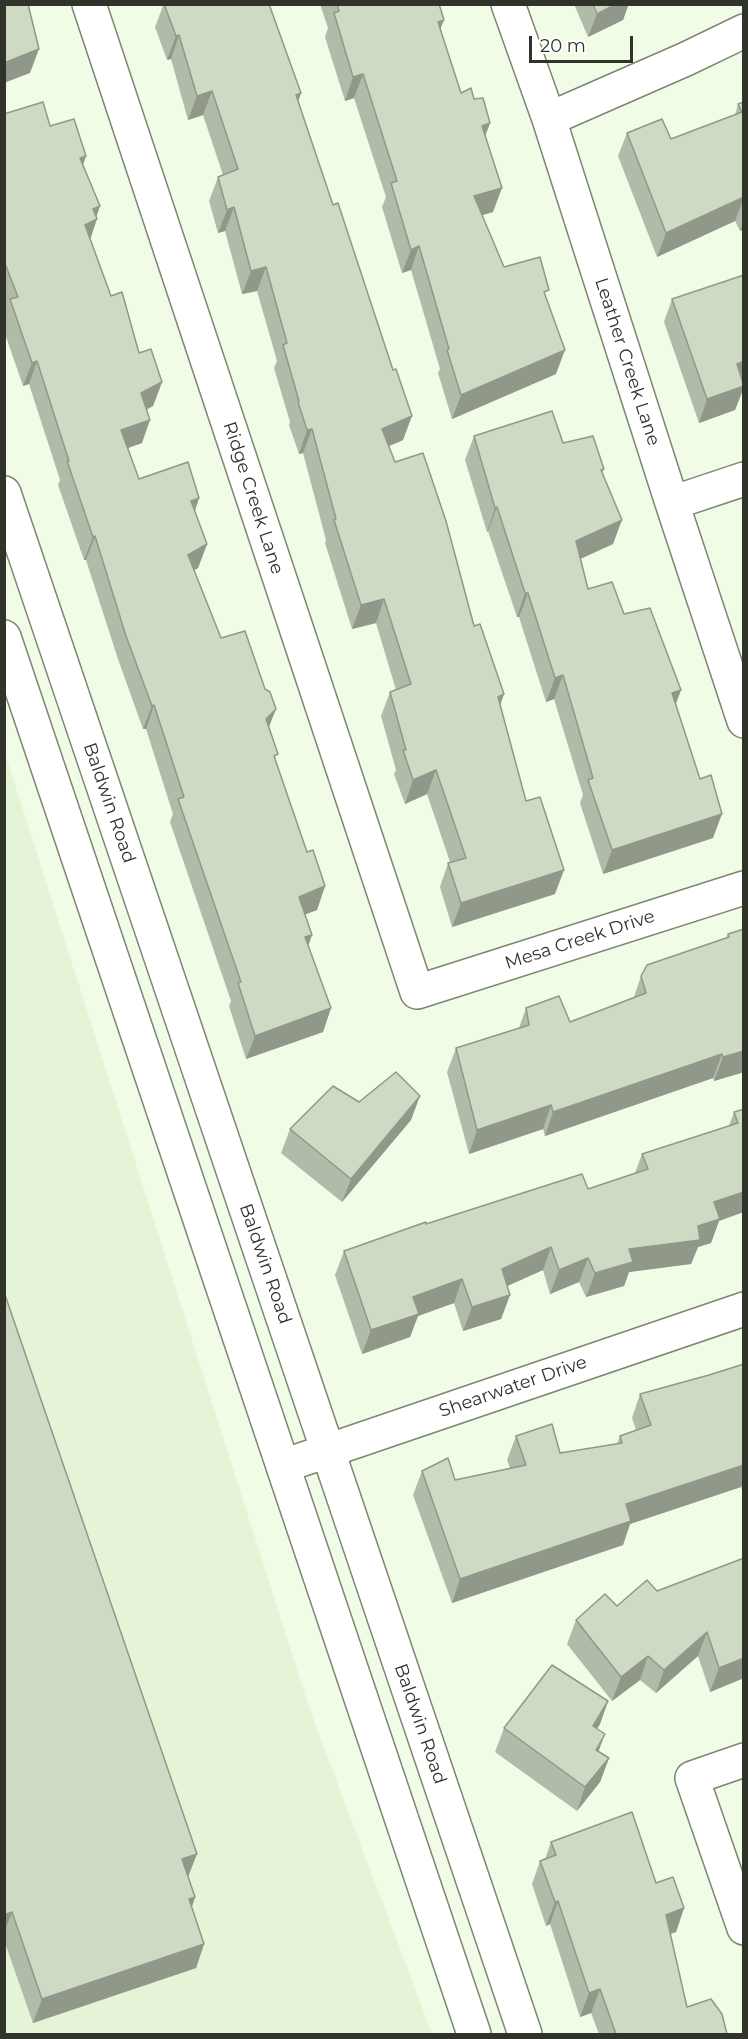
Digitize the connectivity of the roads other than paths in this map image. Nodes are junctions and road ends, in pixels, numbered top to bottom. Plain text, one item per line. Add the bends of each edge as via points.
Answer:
1 (89, 4) edge
2 (508, 4) edge
3 (744, 31) edge
4 (549, 119) junction
5 (744, 479) edge
6 (4, 493) edge
7 (672, 503) junction
8 (10, 530) edge
9 (4, 637) edge
10 (744, 721) edge
11 (744, 888) edge
12 (417, 992) joint
13 (744, 1309) edge
14 (328, 1450) junction
15 (283, 1466) junction
16 (744, 1760) edge
17 (744, 1928) edge
18 (474, 2034) edge
19 (525, 2034) edge

1 - 12 street, Ridge Creek Lane
2 - 4 street, Leather Creek Lane
3 - 4 street
4 - 7 street, Leather Creek Lane
5 - 7 street
6 - 8 street, Baldwin Road
7 - 10 street, Leather Creek Lane
8 - 14 street, Baldwin Road
9 - 15 street
11 - 12 street, Mesa Creek Drive
13 - 14 street, Shearwater Drive
14 - 15 street, Shearwater Drive
14 - 19 street, Baldwin Road
15 - 18 street
16 - 17 street via 692,1778

